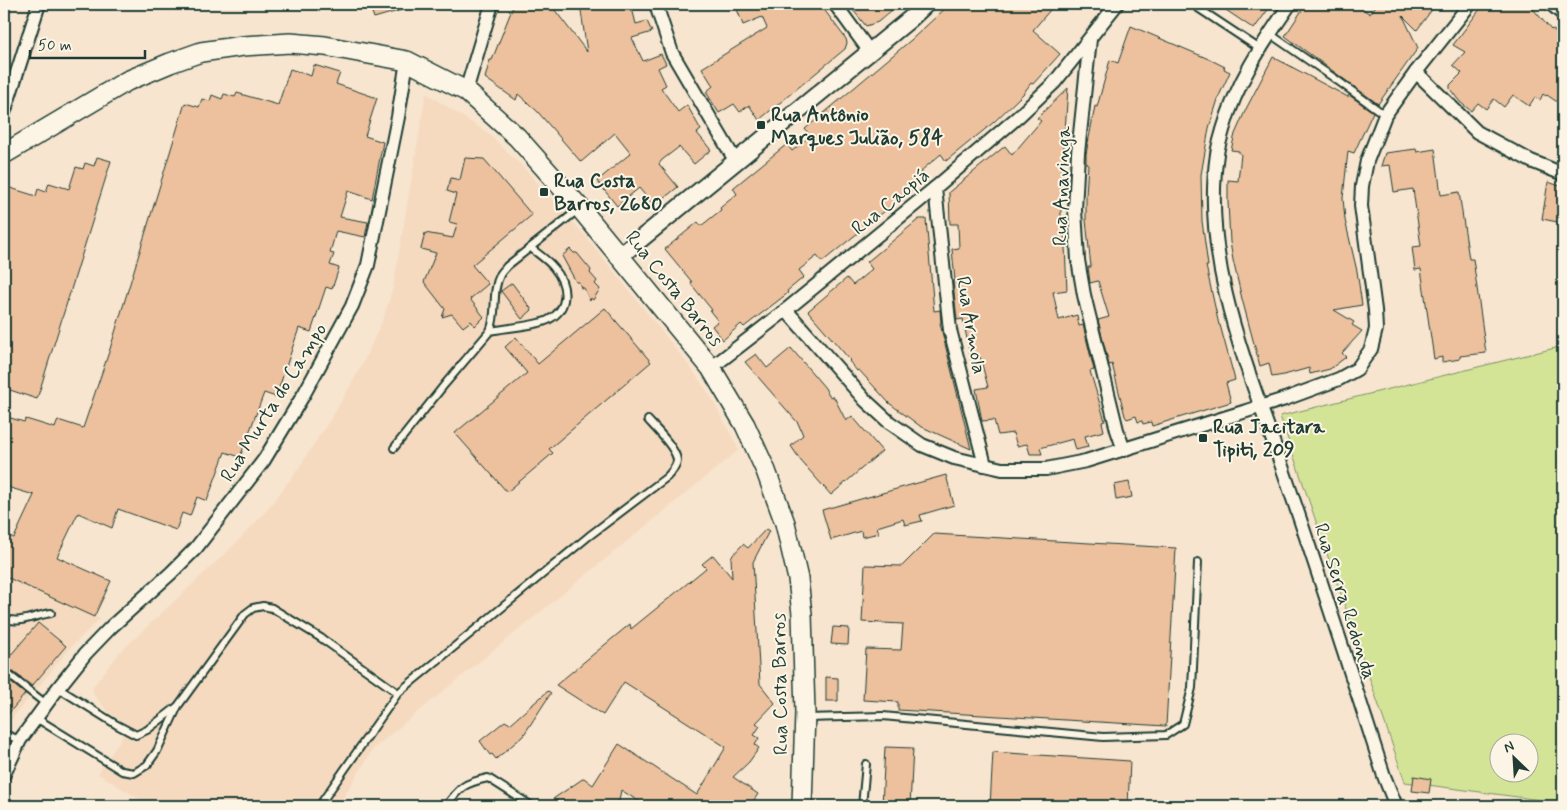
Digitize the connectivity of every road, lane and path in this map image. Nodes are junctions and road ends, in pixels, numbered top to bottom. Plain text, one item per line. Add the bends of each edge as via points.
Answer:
1 (40, 4) edge
2 (492, 4) edge
3 (657, 4) edge
4 (835, 4) edge
5 (926, 4) edge
6 (1117, 4) edge
7 (1192, 4) edge
8 (1290, 4) edge
9 (1470, 4) edge
10 (1551, 4) edge
11 (1563, 14) edge
12 (1270, 34) junction
13 (1090, 38) junction
14 (1260, 48) junction
15 (870, 52) junction
16 (407, 61) junction
17 (1416, 72) junction
18 (466, 90) junction
19 (4, 113) edge
20 (1385, 115) junction
21 (4, 154) edge
22 (736, 162) junction
23 (1563, 174) edge
24 (935, 188) junction
25 (580, 208) junction
26 (531, 248) junction
27 (620, 256) junction
28 (786, 310) junction
29 (490, 330) junction
30 (712, 368) junction
31 (1260, 407) junction
32 (648, 420) dead end
33 (394, 448) dead end
34 (1124, 450) junction
35 (984, 465) junction
36 (1198, 562) dead end
37 (51, 613) dead end
38 (4, 618) edge
39 (4, 671) edge
40 (58, 688) junction
41 (398, 693) junction
42 (46, 704) junction
43 (178, 706) junction
44 (36, 718) junction
45 (804, 718) junction
46 (4, 734) edge
47 (20, 740) junction
48 (866, 764) dead end
49 (5, 768) edge
50 (319, 806) edge
51 (446, 806) edge
52 (532, 806) edge
53 (802, 806) edge
54 (862, 806) edge
55 (1396, 806) edge

1 - 19 street
2 - 18 street
3 - 22 street via 672,53
4 - 15 street
5 - 15 street
6 - 13 street, Rua Caopiá
7 - 14 lane
8 - 12 street, Rua Serra Redonda
9 - 17 street
10 - 11 street
12 - 14 street, Rua Serra Redonda
12 - 20 lane
13 - 24 street, Rua Caopiá via 1054,83 1020,116
13 - 34 street, Rua Anavinga via 1078,153 1075,210 1078,260
14 - 31 street, Rua Serra Redonda via 1240,83 1227,116 1217,152 1213,194 1224,287
15 - 22 street
16 - 18 main road, Rua Costa Barros
16 - 21 main road, Rua Costa Barros via 290,43 201,52 128,81
16 - 40 street, Rua Murta do Campo via 368,265 352,306 304,394 264,460 196,548 111,627
17 - 20 street
17 - 23 street via 1478,132 1531,161
18 - 25 main road, Rua Costa Barros via 517,137
20 - 31 street via 1367,161 1362,186 1362,225 1376,329 1370,349 1357,369 1339,379
22 - 27 street
24 - 28 street, Rua Caopiá
24 - 35 street, Rua Armola via 950,330
25 - 26 lane
25 - 27 main road, Rua Costa Barros
26 - 29 lane via 499,276 494,322
26 - 29 lane via 554,268 564,285 565,301 559,312 547,321
27 - 30 main road, Rua Costa Barros
28 - 30 street, Rua Caopiá
28 - 35 street via 865,400 889,422 922,445 954,458
29 - 33 lane
30 - 45 main road, Rua Costa Barros via 745,425 786,523 802,614
31 - 34 street
31 - 55 street, Rua Serra Redonda
32 - 41 lane via 673,449 674,469
34 - 35 street via 1046,469 1002,469
36 - 45 lane via 1192,688 1183,724 1166,735 1103,736 882,716
37 - 38 lane via 22,620
39 - 42 lane
40 - 42 street, Rua Murta do Campo
40 - 43 lane via 136,735
41 - 43 lane via 321,638 272,608 262,606 245,614
41 - 50 lane
42 - 44 street, Rua Murta do Campo
43 - 44 lane via 157,751 147,765 134,773 122,771
44 - 47 street, Rua Murta do Campo
45 - 53 main road, Rua Costa Barros
46 - 47 lane
47 - 49 street, Rua Murta do Campo
48 - 54 lane
51 - 52 lane via 456,792 471,782 488,778

